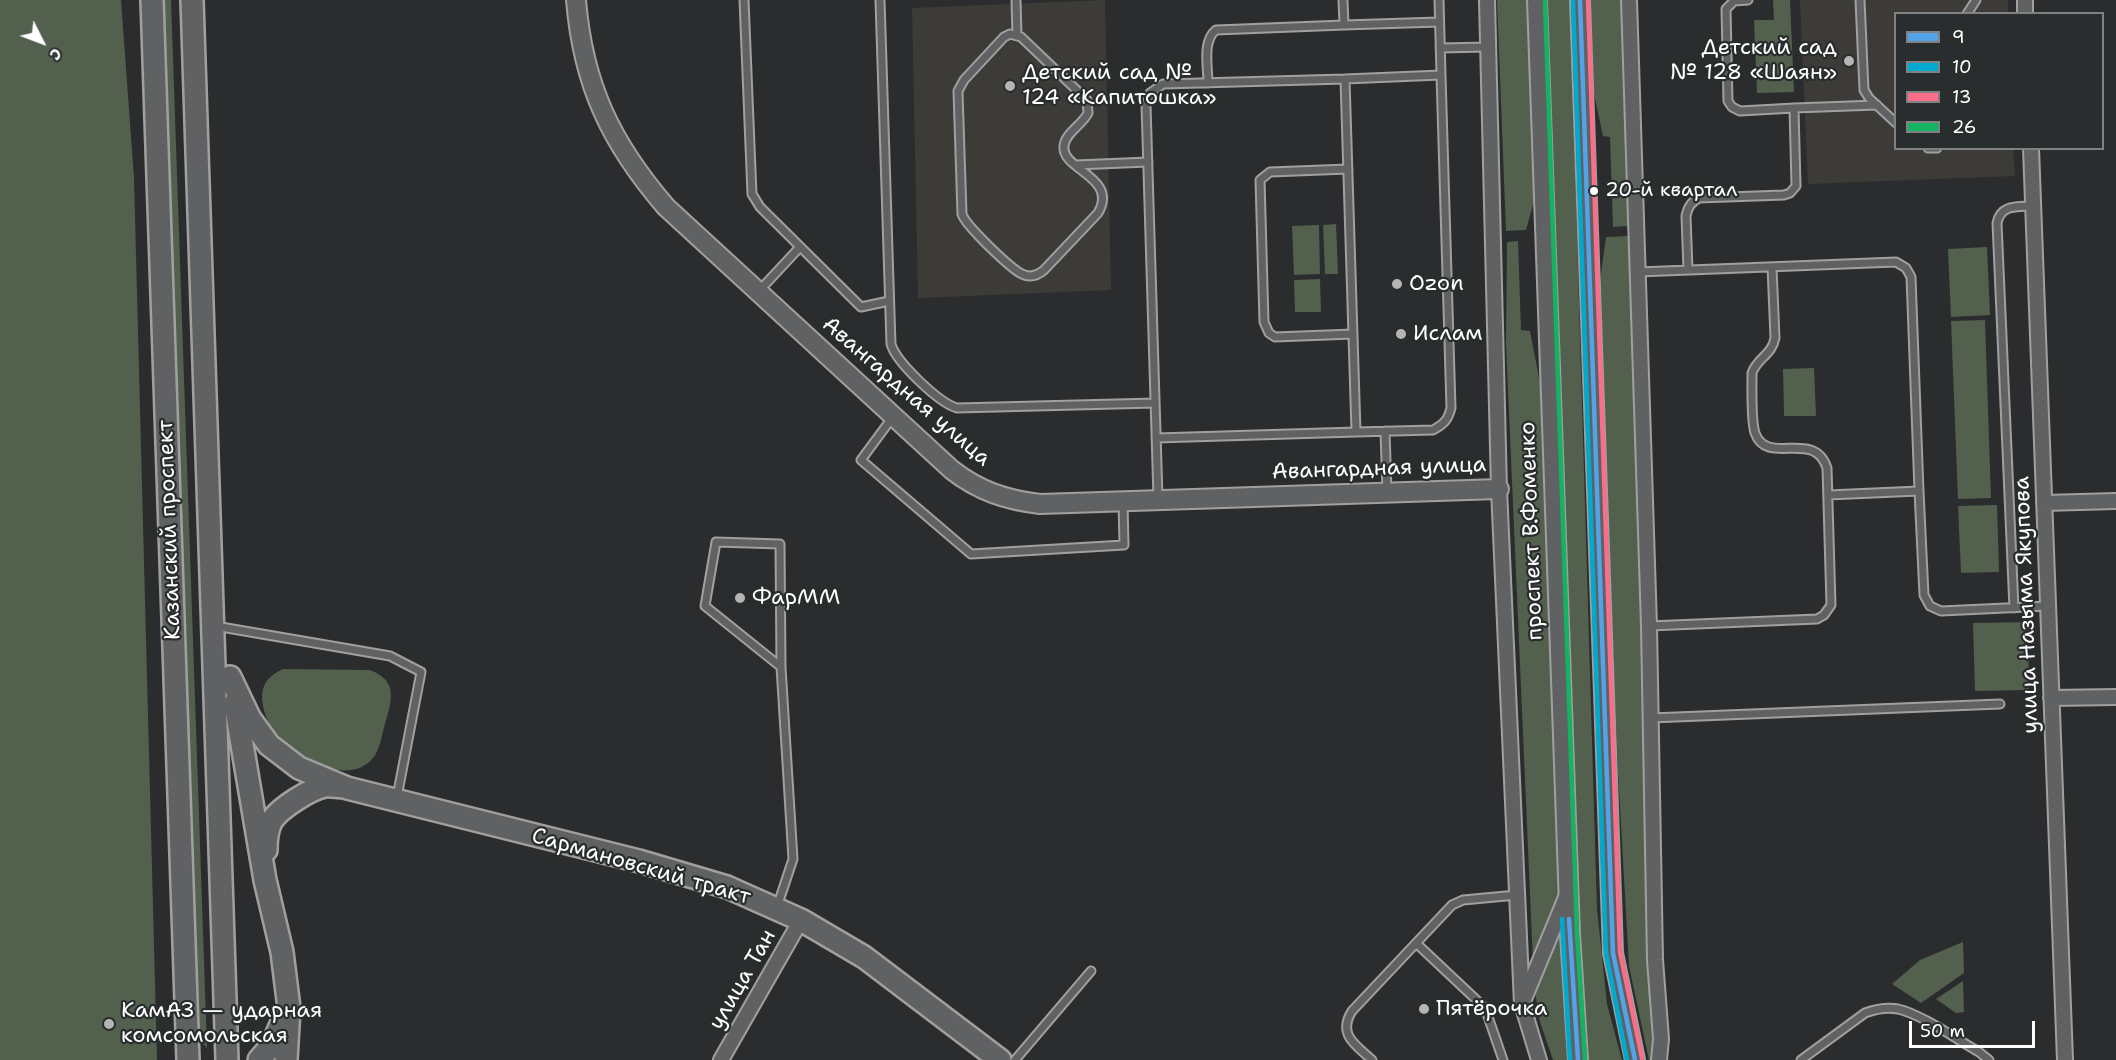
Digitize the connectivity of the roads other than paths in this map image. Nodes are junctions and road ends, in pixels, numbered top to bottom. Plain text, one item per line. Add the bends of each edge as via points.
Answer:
1 (152, 0) edge
2 (192, 0) edge
3 (576, 0) edge
4 (744, 0) edge
5 (880, 0) edge
6 (1016, 0) edge
7 (1343, 0) edge
8 (1439, 0) edge
9 (1487, 0) edge
10 (1537, 0) edge
11 (1580, 0) edge
12 (1629, 0) edge
13 (1748, 0) edge
14 (1860, 0) edge
15 (1439, 22) junction
16 (1344, 25) junction
17 (1017, 35) junction
18 (1488, 46) junction
19 (1440, 48) junction
20 (1441, 75) junction
21 (1345, 79) junction
22 (1208, 83) junction
23 (1876, 105) junction
24 (1794, 108) junction
25 (1894, 121) edge
26 (2031, 150) edge
27 (1148, 162) junction
28 (1076, 165) junction
29 (1348, 169) junction
30 (2033, 206) junction
31 (800, 247) junction
32 (1772, 267) junction
33 (1688, 270) junction
34 (1638, 272) junction
35 (758, 292) junction
36 (889, 301) junction
37 (1353, 334) junction
38 (1155, 403) junction
39 (893, 416) junction
40 (1385, 431) junction
41 (1356, 432) junction
42 (1156, 438) junction
43 (1499, 489) junction
44 (1919, 491) junction
45 (1387, 492) junction
46 (1828, 495) junction
47 (1158, 500) junction
48 (1123, 501) junction
49 (2116, 501) edge
50 (2044, 503) junction
51 (209, 556) junction
52 (2048, 606) junction
53 (2014, 608) junction
54 (1649, 626) junction
55 (221, 627) junction
56 (781, 666) junction
57 (230, 677) junction
58 (2116, 697) edge
59 (2052, 698) junction
60 (2000, 704) dead end
61 (1651, 718) junction
62 (347, 788) junction
63 (397, 800) junction
64 (265, 880) junction
65 (1568, 893) junction
66 (1517, 896) junction
67 (776, 909) junction
68 (801, 920) junction
69 (1416, 943) junction
70 (1091, 971) dead end
71 (186, 1001) junction
72 (1522, 1004) junction
73 (289, 1008) junction
74 (188, 1060) edge
75 (200, 1060) edge
76 (227, 1060) edge
77 (259, 1060) edge
78 (286, 1060) edge
79 (721, 1060) edge
80 (1000, 1060) edge
81 (1015, 1060) edge
82 (1372, 1060) edge
83 (1503, 1060) edge
84 (1539, 1060) edge
85 (1578, 1060) edge
86 (1635, 1060) edge
87 (1659, 1060) edge
88 (1801, 1060) edge
89 (1989, 1060) edge
90 (2065, 1060) edge

1 - 71 main road, Казанский проспект
2 - 51 main road, Казанский проспект
3 - 35 main road, Авангардная улица via 585,62 605,119 630,162 666,207
4 - 31 lane via 752,194
5 - 36 lane
6 - 17 lane
7 - 16 lane
8 - 15 lane
9 - 18 street
10 - 65 main road, проспект В.Фоменко
11 - 86 main road via 1613,953
12 - 34 street
13 - 24 lane via 1734,1 1726,9 1730,105 1740,111
14 - 23 lane via 1864,90
15 - 16 lane
15 - 19 lane
16 - 22 lane via 1216,30 1207,43
17 - 28 lane via 1088,104 1086,117 1064,144 1066,155
17 - 28 lane via 1004,37 963,80 958,91 965,221 1016,270 1029,276 1041,273 1101,207 1103,197 1098,186
18 - 19 lane
18 - 43 street
19 - 20 lane
20 - 21 lane
20 - 40 lane via 1451,408 1444,424 1433,430
21 - 22 lane
21 - 29 lane
22 - 27 lane via 1163,84 1150,93 1146,105
23 - 24 lane
23 - 25 lane
24 - 33 lane via 1794,190 1784,195 1695,200 1686,216
26 - 30 street, улица Назыма Якупова
27 - 28 lane
27 - 38 lane
29 - 37 lane
29 - 37 lane via 1270,172 1260,180 1263,310 1265,329 1275,336
30 - 50 street, улица Назыма Якупова
30 - 53 lane via 2008,207 1997,223
31 - 35 lane
31 - 36 lane via 861,307
32 - 33 lane
32 - 44 lane via 1896,262 1909,272
32 - 46 lane via 1775,338 1772,349 1752,373 1754,431 1760,441 1775,449 1807,448 1816,452 1827,468
33 - 34 lane
34 - 54 street
35 - 39 main road, Авангардная улица
36 - 38 lane via 894,353 951,406 962,409
37 - 41 lane
38 - 42 lane
39 - 48 main road, Авангардная улица via 952,470 996,496 1040,504
39 - 48 lane via 861,460 971,554 1124,544
40 - 41 lane
40 - 45 lane
41 - 42 lane
42 - 47 lane
43 - 45 main road, Авангардная улица
43 - 66 street
44 - 46 lane
44 - 53 lane via 1924,595 1930,606 1941,611
45 - 47 main road, Авангардная улица
46 - 54 lane via 1832,600 1824,615 1816,619
47 - 48 main road, Авангардная улица
49 - 50 street
50 - 52 street, улица Назыма Якупова
51 - 55 main road
51 - 76 main road, Казанский проспект
52 - 53 lane
52 - 59 street, улица Назыма Якупова
54 - 61 street
55 - 57 main road
55 - 63 lane via 390,656 421,672
56 - 56 lane via 780,544 716,542 705,606
56 - 67 lane via 793,859
57 - 62 main road, Сармановский тракт via 250,719 269,744 299,768
57 - 64 main road
58 - 59 street
59 - 90 street, улица Назыма Якупова
60 - 61 lane
61 - 87 street
62 - 63 main road, Сармановский тракт
62 - 64 main road, Сармановский тракт via 325,786 286,807 271,822 266,841
63 - 67 main road, Сармановский тракт via 639,861 727,887
64 - 73 main road via 282,952
65 - 72 street
65 - 85 main road, проспект В.Фоменко
66 - 69 lane via 1456,903
66 - 72 street
67 - 68 main road, Сармановский тракт
68 - 79 street, улица Тан
68 - 80 main road, Сармановский тракт via 864,957
69 - 82 lane via 1348,1018 1350,1040
69 - 83 lane via 1485,1008
70 - 81 lane
71 - 74 main road, Казанский проспект
71 - 75 main road
72 - 84 street
73 - 77 main road via 272,1045
73 - 78 main road
88 - 89 lane via 1865,1012 1891,1008 1910,1013

